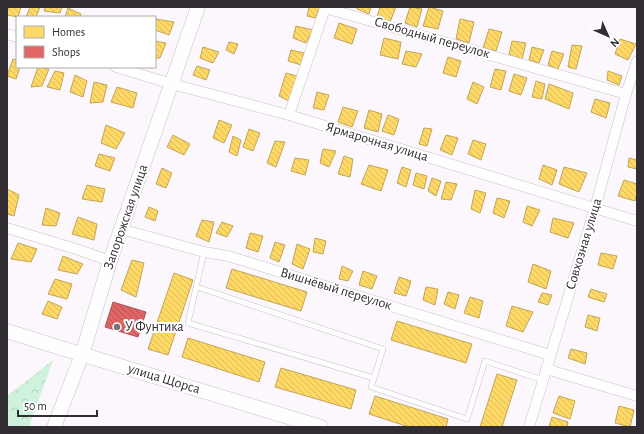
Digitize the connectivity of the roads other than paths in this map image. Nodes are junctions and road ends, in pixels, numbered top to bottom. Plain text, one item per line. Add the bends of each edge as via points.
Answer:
1 (198, 7) edge
2 (637, 61) edge
3 (119, 68) edge
4 (172, 84) junction
5 (626, 94) junction
6 (289, 115) junction
7 (595, 208) junction
8 (637, 220) edge
9 (7, 228) edge
10 (121, 229) junction
11 (204, 252) junction
12 (110, 261) junction
13 (197, 287) junction
14 (7, 332) edge
15 (82, 354) junction
16 (550, 356) junction
17 (546, 369) junction
18 (374, 378) junction
19 (543, 380) junction
20 (637, 396) edge
21 (54, 427) edge
22 (321, 427) edge
23 (529, 427) edge

1 - 4 street, Запорожская улица
2 - 5 street, Совхозная улица
3 - 4 street, Ярмарочная улица
4 - 6 street, Ярмарочная улица
4 - 10 street, Запорожская улица
5 - 6 street, Свободный переулок via 325,8
5 - 7 street, Совхозная улица
6 - 7 street, Ярмарочная улица
7 - 8 street, Ярмарочная улица
7 - 16 street, Совхозная улица
9 - 12 street
10 - 11 street, Вишнёвый переулок
10 - 12 street, Запорожская улица
11 - 13 lane
11 - 16 street, Вишнёвый переулок via 228,256
12 - 15 street, Запорожская улица
13 - 18 lane via 383,349
13 - 18 lane via 188,323
14 - 15 street, улица Щорса
15 - 21 street, Запорожская улица
15 - 22 street, улица Щорса
16 - 17 street, Совхозная улица
17 - 19 street, Совхозная улица
17 - 20 street
18 - 19 lane via 371,387 467,419 486,361
19 - 23 street, Совхозная улица

